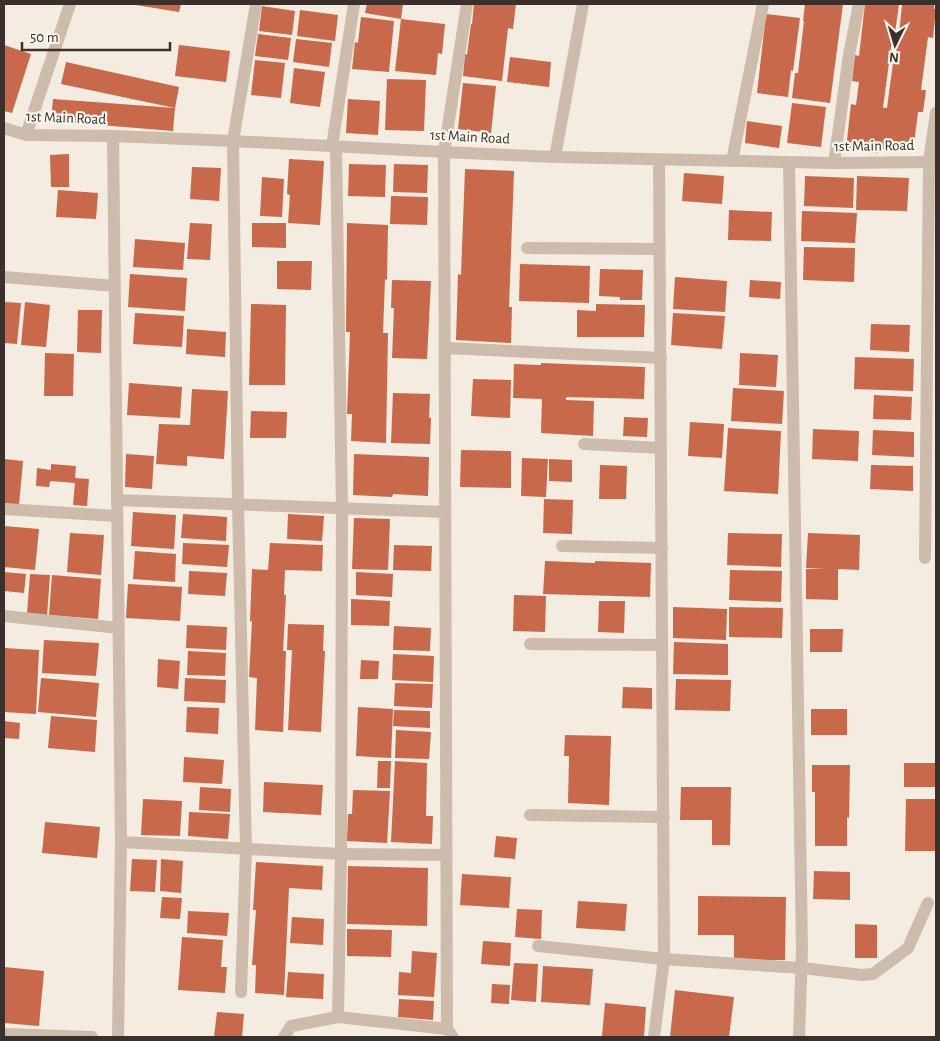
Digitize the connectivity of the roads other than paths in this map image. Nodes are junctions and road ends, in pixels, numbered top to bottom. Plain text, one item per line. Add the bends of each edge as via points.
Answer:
1 (70, 4) edge
2 (256, 4) edge
3 (354, 4) edge
4 (467, 4) edge
5 (583, 4) edge
6 (763, 4) edge
7 (859, 4) edge
8 (936, 114) edge
9 (4, 128) edge
10 (26, 135) junction
11 (113, 136) junction
12 (233, 140) junction
13 (334, 146) junction
14 (444, 152) junction
15 (555, 157) junction
16 (659, 160) junction
17 (732, 161) junction
18 (789, 162) junction
19 (932, 162) edge
20 (834, 163) junction
21 (527, 248) dead end
22 (660, 249) junction
23 (4, 277) edge
24 (114, 286) junction
25 (445, 348) junction
26 (660, 358) junction
27 (584, 444) dead end
28 (661, 448) junction
29 (117, 500) junction
30 (238, 505) junction
31 (4, 508) edge
32 (342, 509) junction
33 (445, 512) junction
34 (117, 516) junction
35 (562, 546) dead end
36 (662, 548) junction
37 (925, 558) dead end
38 (4, 616) edge
39 (119, 628) junction
40 (530, 644) dead end
41 (662, 646) junction
42 (530, 814) dead end
43 (664, 817) junction
44 (121, 842) junction
45 (246, 849) junction
46 (341, 854) junction
47 (446, 855) junction
48 (928, 903) dead end
49 (538, 946) dead end
50 (664, 959) junction
51 (802, 968) junction
52 (241, 992) dead end
53 (338, 1017) junction
54 (450, 1033) edge
55 (4, 1034) edge
56 (92, 1037) edge
57 (118, 1037) edge
58 (284, 1037) edge
59 (654, 1037) edge
60 (799, 1037) edge

1 - 10 street
2 - 12 street
3 - 13 street
4 - 14 street
5 - 15 street
6 - 17 street
7 - 20 street
8 - 19 street
9 - 10 street, 1st Main Road
10 - 11 street, 1st Main Road
11 - 12 street, 1st Main Road
11 - 24 street
12 - 13 street, 1st Main Road
12 - 30 street
13 - 14 street, 1st Main Road
13 - 32 street
14 - 15 street, 1st Main Road
14 - 25 street
15 - 16 street, 1st Main Road
16 - 17 street, 1st Main Road
16 - 22 street
17 - 18 street, 1st Main Road
18 - 20 street, 1st Main Road
18 - 51 street
19 - 20 street, 1st Main Road
19 - 37 street
21 - 22 street
22 - 26 street
23 - 24 street
24 - 29 street
25 - 26 street
25 - 33 street
26 - 28 street
27 - 28 street
28 - 36 street
29 - 30 street
29 - 34 street
30 - 32 street
30 - 45 street
31 - 34 street
32 - 33 street
32 - 46 street
33 - 47 street
34 - 39 street
35 - 36 street
36 - 41 street
38 - 39 street
39 - 44 street
40 - 41 street
41 - 43 street
42 - 43 street
43 - 50 street
44 - 45 street
44 - 57 street
45 - 46 street
45 - 52 street
46 - 47 street
46 - 53 street
47 - 54 street
48 - 51 street via 908,948 873,974
49 - 50 street
50 - 51 street
50 - 59 street
51 - 60 street
53 - 54 street
53 - 58 street via 291,1026
55 - 56 street

